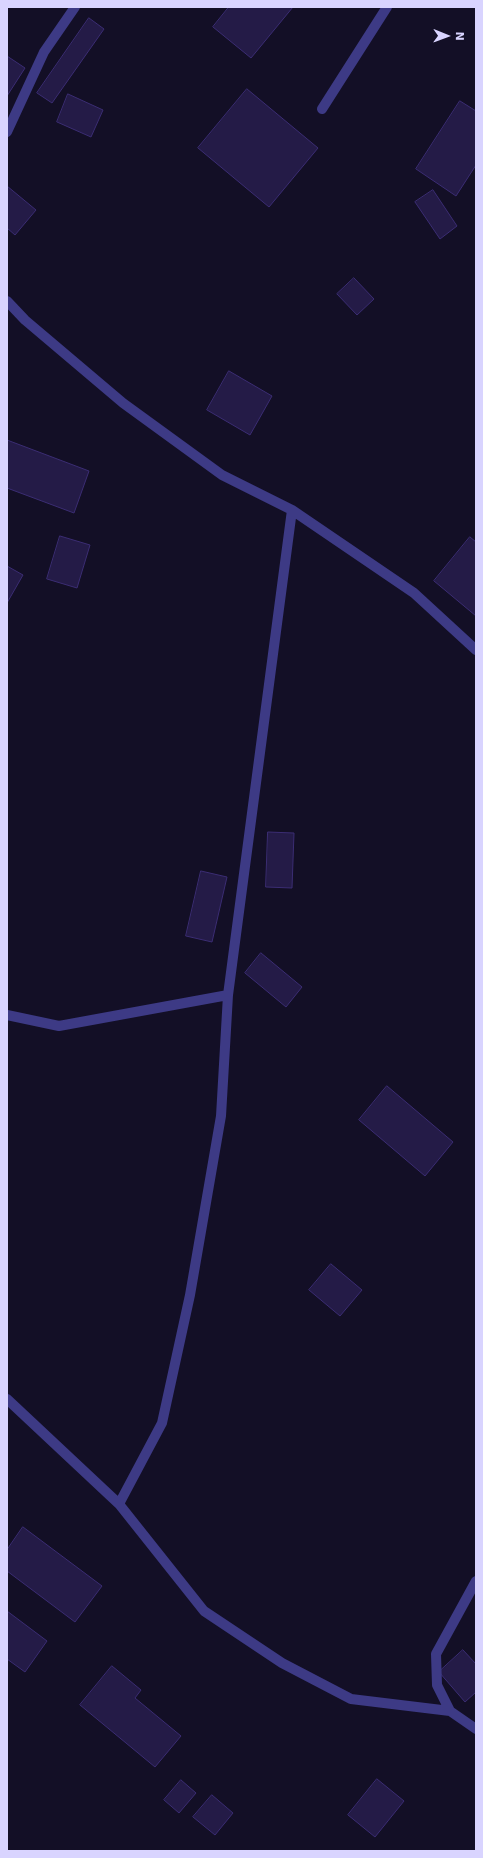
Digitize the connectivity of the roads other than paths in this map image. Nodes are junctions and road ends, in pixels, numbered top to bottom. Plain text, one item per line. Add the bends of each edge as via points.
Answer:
1 (75, 7) edge
2 (387, 7) edge
3 (322, 109) dead end
4 (7, 132) edge
5 (7, 301) edge
6 (292, 510) junction
7 (476, 650) edge
8 (228, 995) junction
9 (7, 1015) edge
10 (7, 1399) edge
11 (119, 1504) junction
12 (476, 1581) edge
13 (450, 1711) junction
14 (476, 1729) edge

1 - 4 street via 44,52
2 - 3 street
5 - 6 street via 25,320 123,403 222,475
6 - 7 street via 414,593
6 - 8 street
8 - 9 street via 59,1026
8 - 11 street via 221,1116 190,1295 162,1423
10 - 11 street
11 - 13 street via 204,1611 282,1664 351,1699
12 - 13 street via 436,1654 437,1685
13 - 14 street

